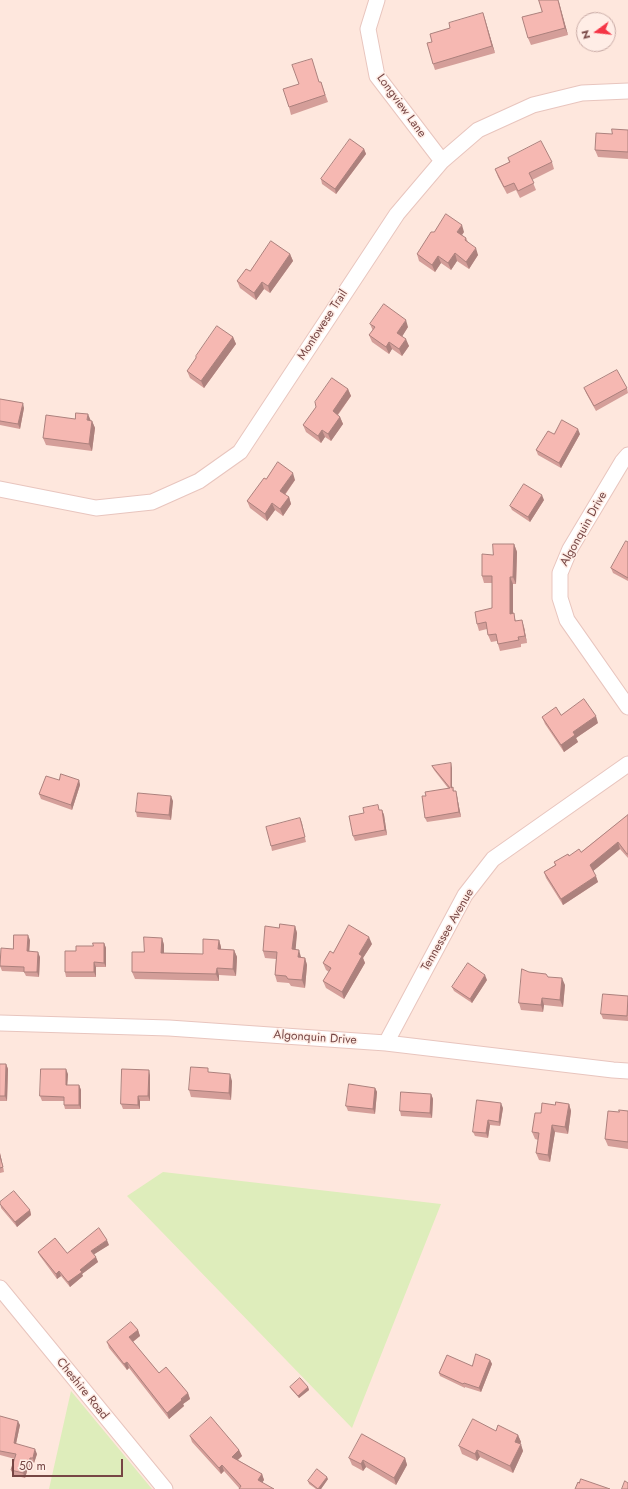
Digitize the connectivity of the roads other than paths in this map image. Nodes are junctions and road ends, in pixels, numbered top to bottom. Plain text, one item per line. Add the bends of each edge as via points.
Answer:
1 (377, 0) edge
2 (628, 91) edge
3 (442, 161) junction
4 (628, 455) edge
5 (0, 489) edge
6 (628, 707) edge
7 (628, 764) edge
8 (0, 1023) edge
9 (386, 1043) junction
10 (628, 1071) edge
11 (0, 1288) edge
12 (165, 1489) edge

1 - 3 street, Longview Lane via 368,29 377,76
2 - 3 street, Montowese Trail via 582,93 533,105 478,130
3 - 5 street, Montowese Trail via 397,214 240,452 199,481 152,502 96,508
4 - 6 street, Algonquin Drive via 570,549 560,573 560,598 567,620
7 - 9 street, Tennessee Avenue via 494,859 466,895
8 - 9 street, Algonquin Drive via 169,1028
9 - 10 street, Algonquin Drive
11 - 12 street, Cheshire Road

